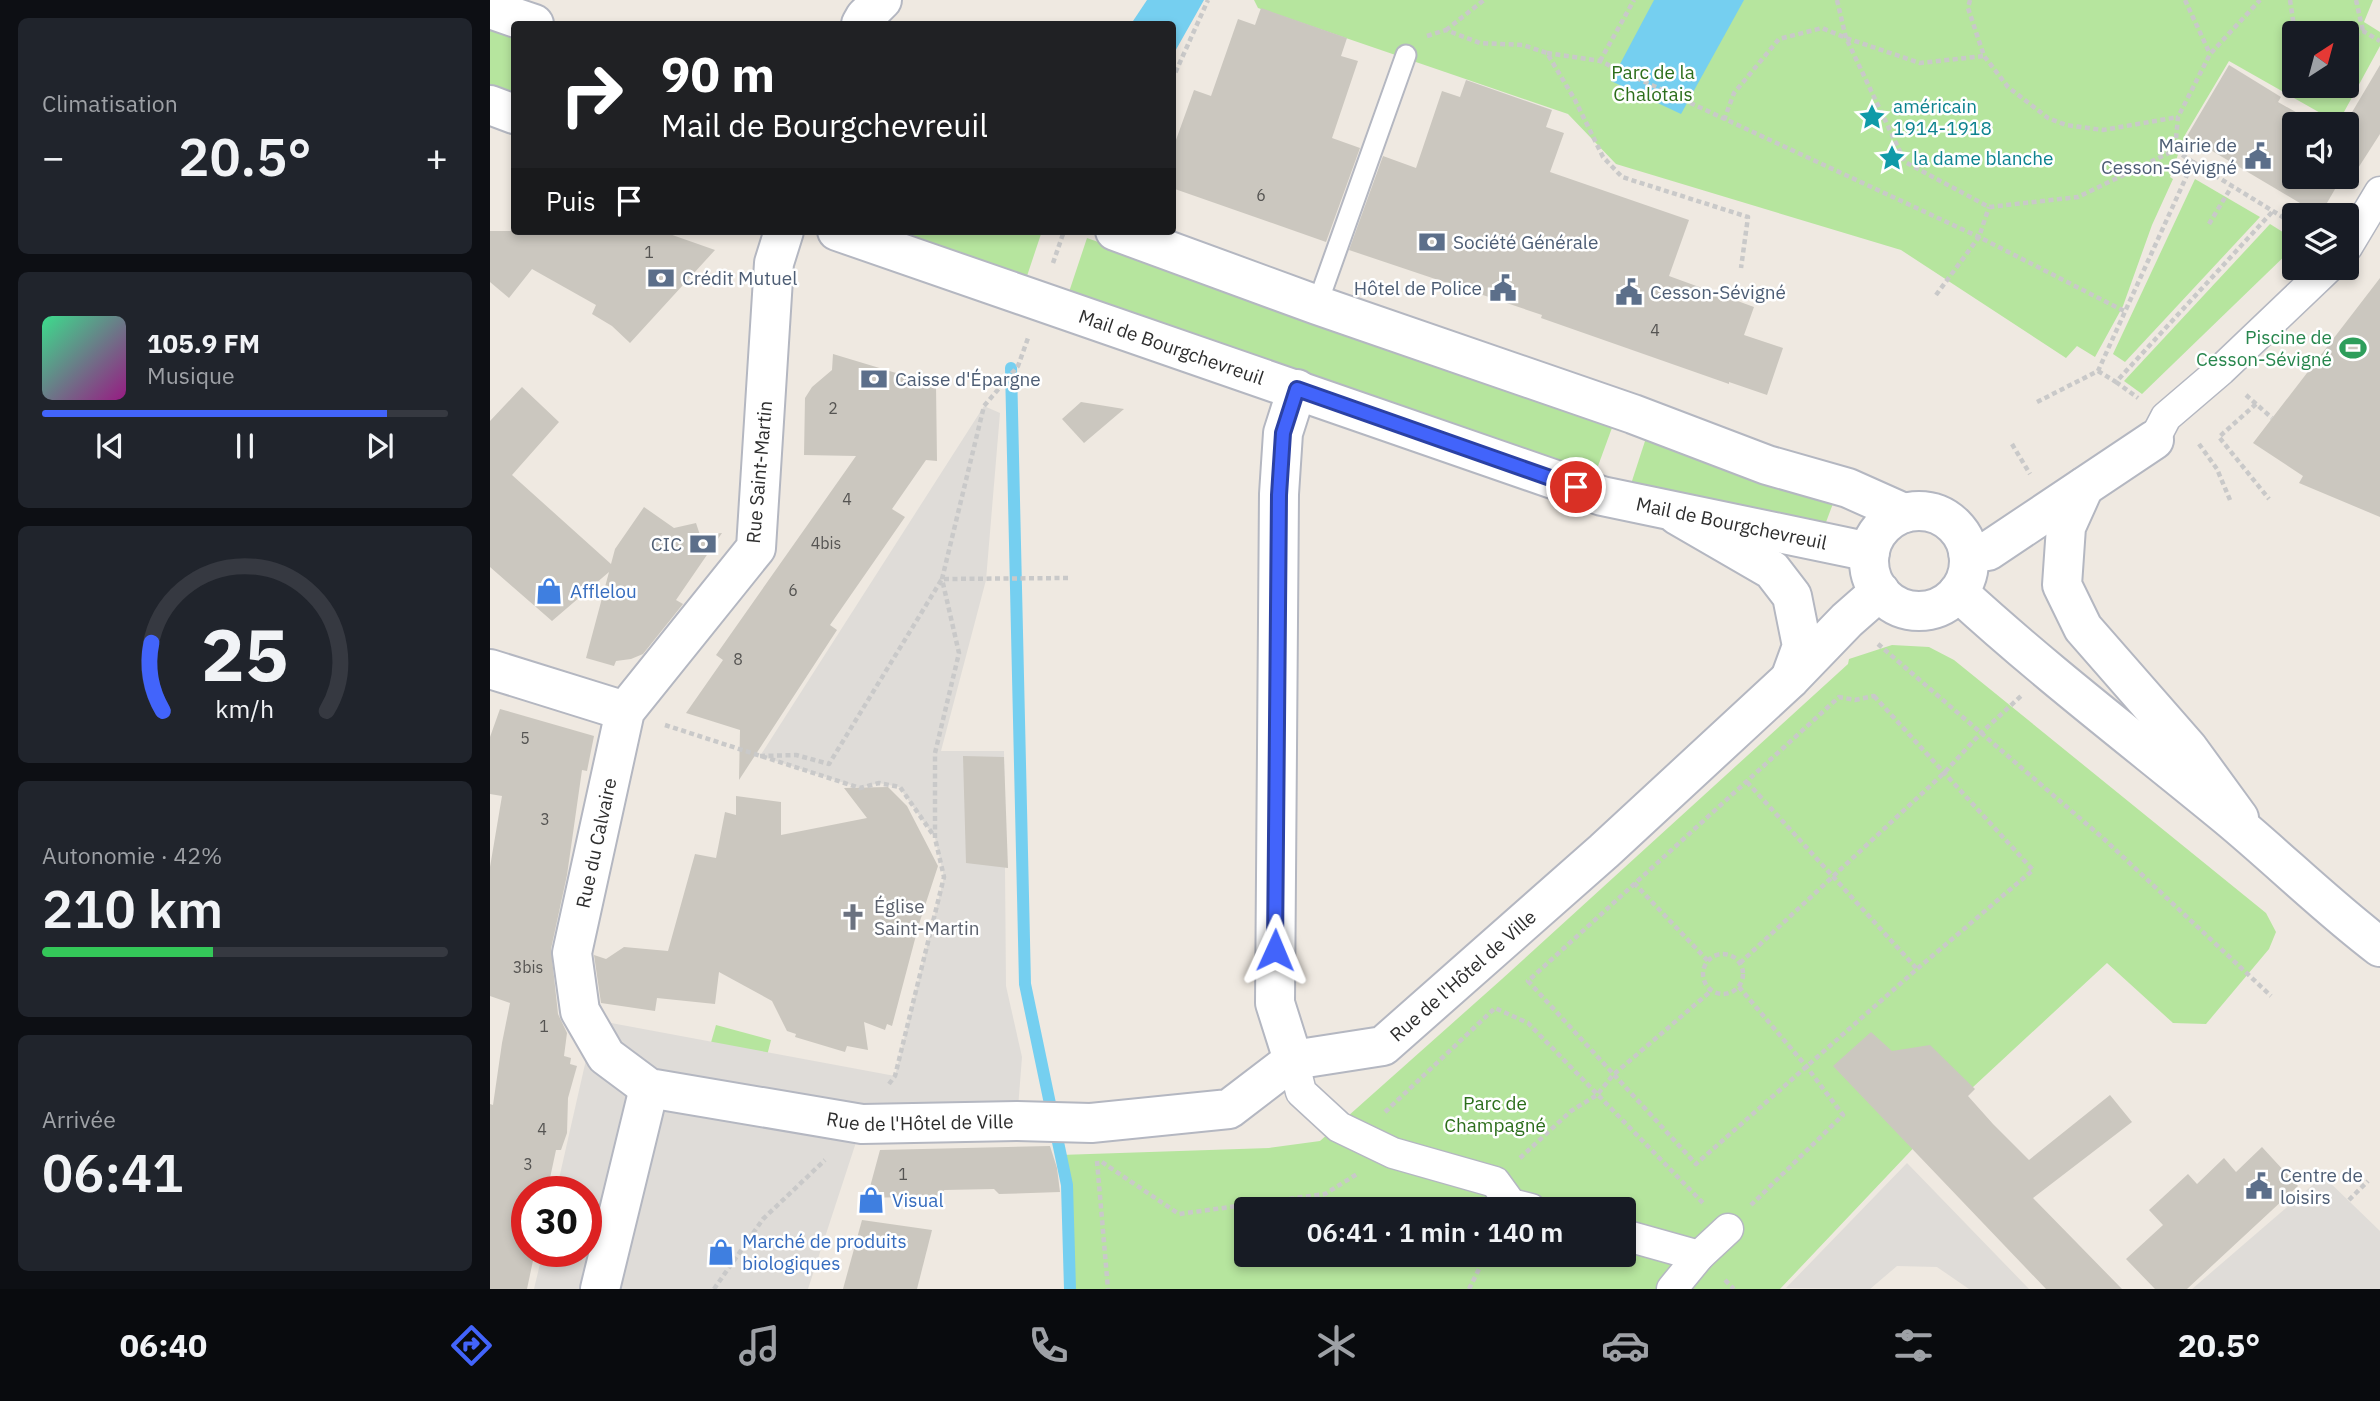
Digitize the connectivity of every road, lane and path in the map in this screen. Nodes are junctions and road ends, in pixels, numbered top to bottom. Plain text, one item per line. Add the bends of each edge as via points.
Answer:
1 (882, 0) edge
2 (1208, 0) edge
3 (1484, 0) edge
4 (1634, 0) edge
5 (1837, 0) edge
6 (1970, 0) edge
7 (2186, 0) edge
8 (2260, 0) edge
9 (2290, 0) edge
10 (2356, 0) edge
11 (490, 9) edge
12 (525, 21) edge
13 (864, 21) edge
14 (2293, 21) edge
15 (1446, 30) junction
16 (2363, 32) junction
17 (2359, 34) edge
18 (1846, 38) junction
19 (2380, 41) edge
20 (1546, 53) junction
21 (2210, 54) junction
22 (1406, 55) joint
23 (1984, 56) junction
24 (1600, 61) junction
25 (1176, 71) edge
26 (490, 105) edge
27 (511, 113) edge
28 (2178, 117) junction
29 (1724, 120) junction
30 (2175, 150) junction
31 (2193, 162) junction
32 (2232, 186) junction
33 (2380, 192) edge
34 (1989, 207) junction
35 (2273, 211) junction
36 (2282, 216) edge
37 (2208, 224) dead end
38 (2359, 227) edge
39 (783, 235) edge
40 (848, 235) edge
41 (1063, 235) edge
42 (1126, 235) edge
43 (1979, 237) junction
44 (1741, 268) dead end
45 (2315, 280) edge
46 (1936, 295) dead end
47 (1039, 302) junction
48 (1317, 305) junction
49 (2126, 313) junction
50 (2098, 371) junction
51 (1297, 389) junction
52 (2250, 397) dead end
53 (2037, 401) dead end
54 (2256, 404) junction
55 (2273, 418) dead end
56 (2154, 440) joint
57 (2012, 443) dead end
58 (2199, 444) dead end
59 (2036, 484) dead end
60 (2084, 487) junction
61 (2269, 499) dead end
62 (2230, 500) dead end
63 (1672, 512) junction
64 (1904, 513) junction
65 (1870, 552) junction
66 (1968, 552) junction
67 (1070, 578) dead end
68 (942, 579) junction
69 (1880, 591) junction
70 (1958, 592) junction
71 (1847, 620) junction
72 (490, 669) edge
73 (2049, 670) junction
74 (1790, 679) junction
75 (625, 711) junction
76 (1981, 733) junction
77 (760, 756) junction
78 (1944, 773) junction
79 (1747, 782) junction
80 (935, 838) junction
81 (2255, 839) junction
82 (1605, 851) junction
83 (1833, 878) junction
84 (1634, 884) junction
85 (2380, 947) edge
86 (1708, 961) junction
87 (1740, 963) junction
88 (1917, 969) junction
89 (1739, 987) junction
90 (1711, 991) junction
91 (2270, 996) dead end
92 (1293, 1060) junction
93 (1806, 1066) junction
94 (1613, 1076) junction
95 (649, 1088) junction
96 (1597, 1094) junction
97 (862, 1124) junction
98 (1359, 1138) junction
99 (1393, 1153) junction
100 (2368, 1181) dead end
101 (1495, 1182) junction
102 (1506, 1197) edge
103 (2348, 1200) dead end
104 (1728, 1228) junction
105 (1636, 1238) edge
106 (1699, 1256) junction
107 (1480, 1267) edge
108 (600, 1289) edge
109 (714, 1289) edge
110 (1108, 1289) edge
111 (1469, 1289) edge
112 (1672, 1289) edge

1 - 13 street
2 - 25 path
3 - 15 path
4 - 24 path
5 - 18 path
6 - 23 path via 1968,8
7 - 21 path
8 - 21 path
9 - 14 path
10 - 16 path
11 - 12 street
15 - 20 path via 1480,43 1523,45
15 - 22 path via 1426,36
16 - 17 path
16 - 19 path
18 - 23 path via 1920,63
18 - 29 path via 1822,28 1779,39 1734,93
18 - 34 path via 1905,162
20 - 24 path
20 - 44 path via 1603,157 1622,177 1748,217
21 - 28 path
22 - 48 lane
23 - 28 path via 2008,88 2048,118 2066,125 2103,130
24 - 29 path
26 - 27 street
28 - 30 path
29 - 43 path
30 - 31 path
30 - 34 path via 2078,197
31 - 32 path
31 - 49 path
32 - 35 path
32 - 37 path
33 - 38 street
34 - 43 path
35 - 36 path
35 - 50 path via 2116,382
39 - 75 street, Rue Saint-Martin via 774,263 756,548
40 - 47 street, Mail de Bourgchevreuil
41 - 47 path
42 - 48 street
43 - 46 path
43 - 49 path
45 - 56 street via 2166,416
47 - 51 street, Mail de Bourgchevreuil
47 - 68 path via 1018,366 984,406
48 - 64 street via 1767,465 1848,488
49 - 50 path
50 - 53 path
51 - 63 street, Mail de Bourgchevreuil via 1602,496
51 - 92 street via 1283,433 1279,495 1275,989
52 - 54 path
54 - 55 path
54 - 61 path via 2220,437
56 - 60 street
57 - 59 path
58 - 62 path via 2217,469
60 - 66 street via 1988,551
60 - 81 street via 2066,527 2062,585 2083,628 2188,748
63 - 65 street, Mail de Bourgchevreuil
63 - 74 street via 1772,570 1793,596 1802,646
64 - 65 street via 1881,527
64 - 66 street via 1931,512 1944,518 1960,533
65 - 69 street via 1869,566
66 - 70 street via 1966,580
67 - 68 path
68 - 77 path via 829,764 796,755
68 - 80 path via 959,653 935,753
69 - 70 street via 1904,608 1919,610 1934,608
69 - 71 street, Rue de l'Hôtel de Ville
70 - 73 street
71 - 74 street, Rue de l'Hôtel de Ville
71 - 76 path
72 - 75 street
73 - 76 path
73 - 81 street
74 - 82 street, Rue de l'Hôtel de Ville
75 - 77 path
75 - 95 street, Rue du Calvaire via 572,953 580,1011 606,1056
76 - 78 path
76 - 91 path via 2104,839
77 - 80 path via 860,788 879,783 900,787
78 - 79 path via 1874,696 1839,697
78 - 83 path
78 - 88 path via 2033,870
79 - 83 path
79 - 84 path
80 - 97 path via 944,877 895,1076
81 - 85 street
82 - 84 path
82 - 92 street, Rue de l'Hôtel de Ville via 1383,1046
83 - 87 path
83 - 88 path
84 - 86 path
84 - 94 path via 1528,981
86 - 87 path via 1728,954
86 - 90 path via 1703,974
87 - 89 path via 1744,974
88 - 93 path
89 - 90 path via 1724,995
89 - 93 path
90 - 94 path
92 - 97 street, Rue de l'Hôtel de Ville via 1229,1109 1091,1123
92 - 98 street via 1301,1092 1339,1127
93 - 94 path via 1696,1164
93 - 104 path via 1843,1115
94 - 96 path
95 - 97 street, Rue de l'Hôtel de Ville
95 - 108 street
96 - 98 path via 1528,1023 1495,1008
96 - 101 path via 1571,1111
96 - 104 path
97 - 109 path via 764,1219
98 - 99 street
99 - 101 street
99 - 110 path via 1325,1194 1179,1214 1097,1158
100 - 103 path
101 - 102 street
104 - 106 street
105 - 106 street
106 - 112 street
107 - 111 path

